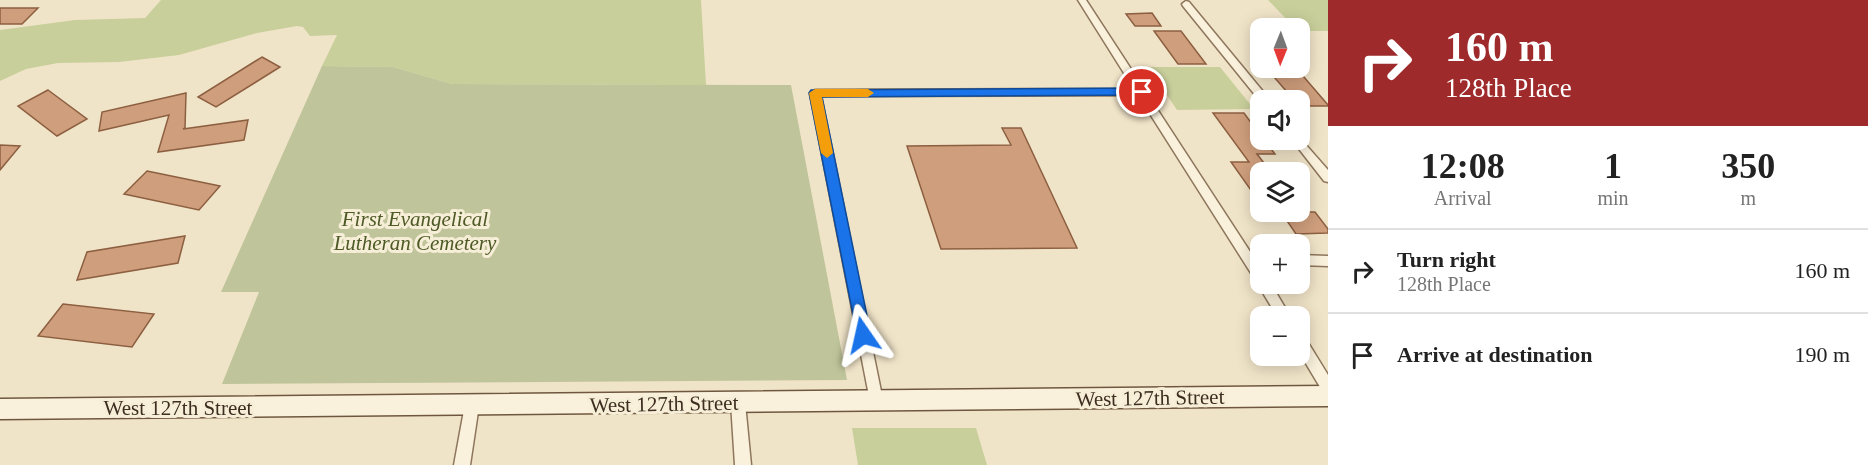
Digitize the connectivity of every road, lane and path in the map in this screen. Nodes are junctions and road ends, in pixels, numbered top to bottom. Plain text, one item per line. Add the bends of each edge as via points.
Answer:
1 (1082, 0) edge
2 (1186, 4) dead end
3 (1257, 90) edge
4 (1142, 92) junction
5 (1305, 150) edge
6 (1328, 178) edge
7 (1250, 253) edge
8 (1310, 260) edge
9 (1328, 261) edge
10 (1310, 358) edge
11 (1328, 387) edge
12 (1328, 396) edge
13 (876, 401) junction
14 (738, 403) junction
15 (472, 405) junction
16 (0, 409) edge
17 (462, 465) edge
18 (743, 465) edge

1 - 4 street
2 - 3 street
4 - 7 street
4 - 13 street via 815,93
5 - 6 street
8 - 9 street
10 - 11 street
12 - 13 main road, West 127th Street
13 - 14 main road, West 127th Street
14 - 15 main road, West 127th Street
14 - 18 street
15 - 16 main road, West 127th Street
15 - 17 street

